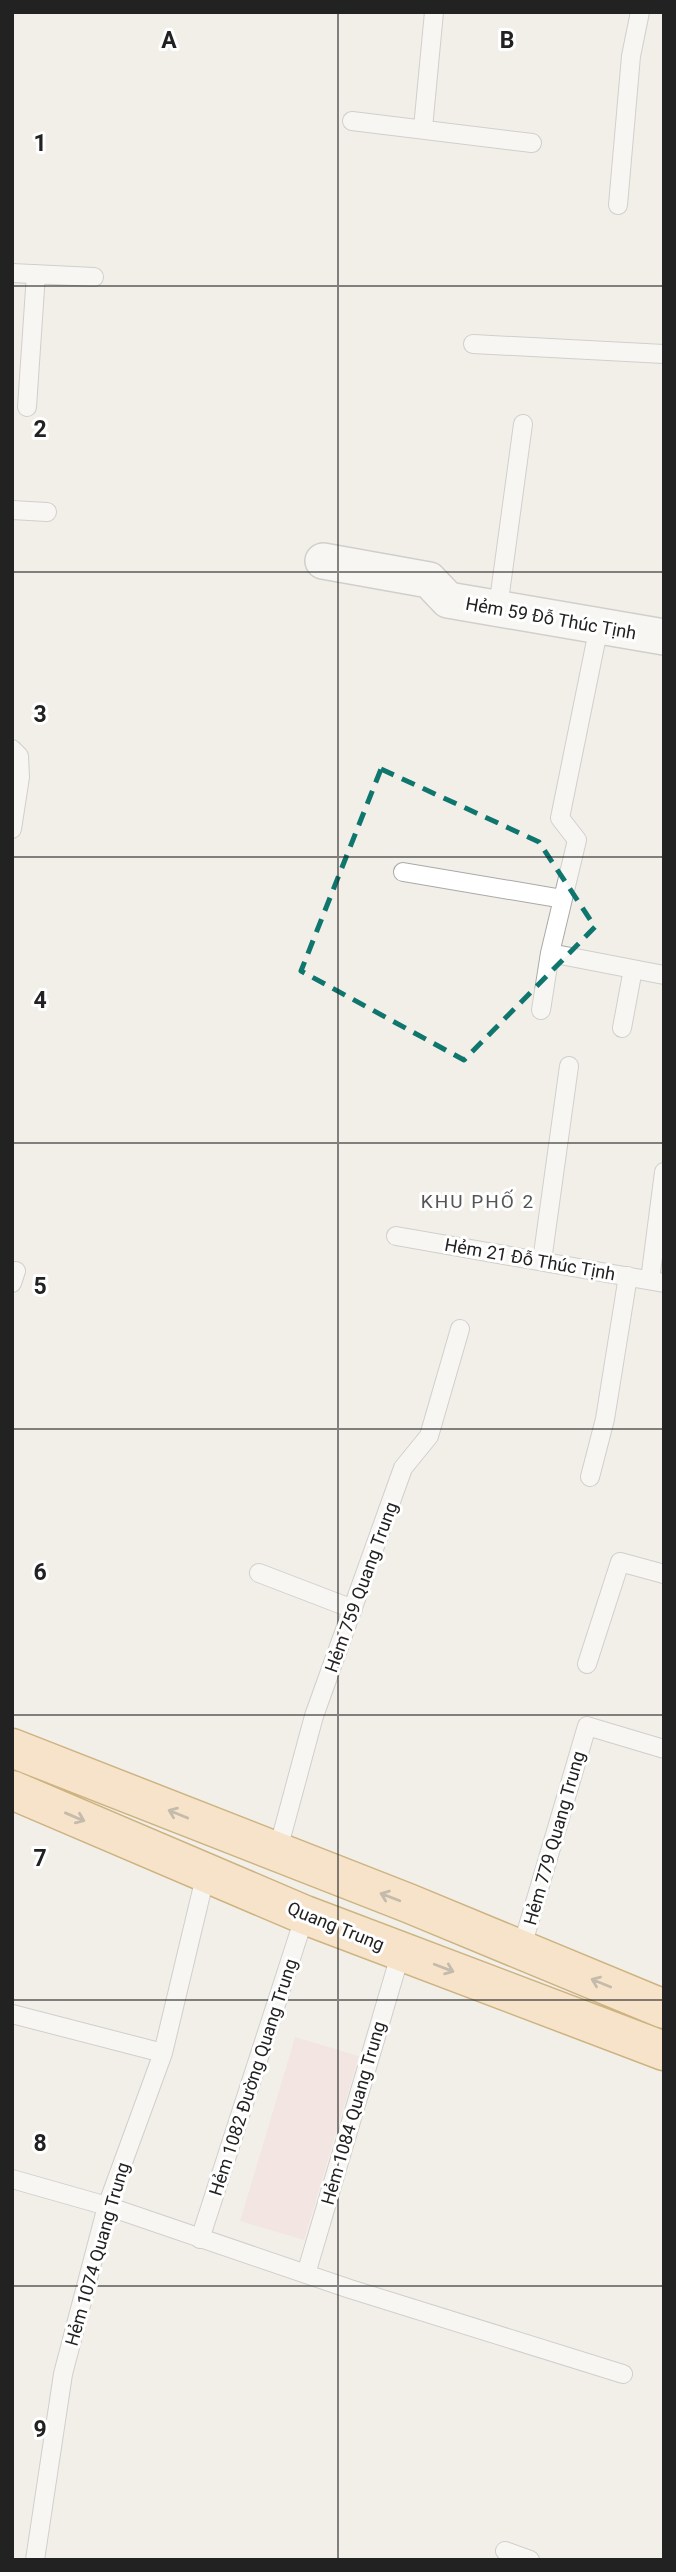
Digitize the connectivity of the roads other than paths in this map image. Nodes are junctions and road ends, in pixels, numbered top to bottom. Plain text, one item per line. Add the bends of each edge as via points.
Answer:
1 (434, 12) edge
2 (640, 12) edge
3 (352, 121) dead end
4 (423, 128) junction
5 (532, 143) dead end
6 (618, 205) dead end
7 (12, 273) edge
8 (36, 274) junction
9 (94, 277) dead end
10 (472, 344) dead end
11 (664, 354) edge
12 (27, 407) dead end
13 (523, 424) dead end
14 (12, 510) edge
15 (47, 512) dead end
16 (323, 561) dead end
17 (498, 608) junction
18 (599, 626) junction
19 (664, 637) edge
20 (12, 749) edge
21 (12, 829) edge
22 (403, 872) dead end
23 (563, 899) junction
24 (551, 953) junction
25 (633, 969) junction
26 (664, 975) edge
27 (541, 1010) dead end
28 (622, 1028) dead end
29 (569, 1066) dead end
30 (664, 1172) edge
31 (396, 1236) dead end
32 (542, 1261) junction
33 (628, 1276) junction
34 (657, 1282) edge
35 (460, 1329) dead end
36 (590, 1477) dead end
37 (259, 1573) dead end
38 (664, 1574) edge
39 (353, 1609) junction
40 (587, 1664) dead end
41 (12, 1748) edge
42 (664, 1749) edge
43 (12, 1790) edge
44 (276, 1853) junction
45 (206, 1873) junction
46 (305, 1914) junction
47 (521, 1950) junction
48 (401, 1952) junction
49 (664, 2009) edge
50 (12, 2014) edge
51 (664, 2051) edge
52 (163, 2053) junction
53 (12, 2179) edge
54 (107, 2206) junction
55 (200, 2239) junction
56 (306, 2274) junction
57 (623, 2374) dead end
58 (505, 2551) dead end
59 (36, 2560) edge
60 (530, 2560) edge

1 - 4 lane
2 - 6 lane via 631,56
3 - 4 lane
4 - 5 lane
7 - 8 lane
8 - 9 lane
8 - 12 lane
10 - 11 lane
13 - 17 lane
14 - 15 lane
16 - 17 street, Hẻm 59 Đỗ Thúc Tịnh via 429,580 448,600
17 - 18 street, Hẻm 59 Đỗ Thúc Tịnh
18 - 19 street, Hẻm 59 Đỗ Thúc Tịnh
18 - 23 lane via 560,818 577,840
20 - 21 lane via 19,756 20,777
22 - 23 lane
23 - 24 lane
24 - 25 lane
24 - 27 lane
25 - 26 lane
25 - 28 lane
29 - 32 lane
30 - 34 lane
31 - 32 lane, Hẻm 21 Đỗ Thúc Tịnh
32 - 33 lane, Hẻm 21 Đỗ Thúc Tịnh
33 - 34 lane, Hẻm 21 Đỗ Thúc Tịnh
33 - 36 lane via 605,1419
35 - 39 lane, Hẻm 759 Quang Trung via 429,1436 403,1468
37 - 39 lane
38 - 40 lane via 621,1562
39 - 44 lane, Hẻm 759 Quang Trung via 314,1717
44 -> 41 main road
42 - 47 lane, Hẻm 779 Quang Trung via 587,1726
43 -> 45 main road, Quang Trung
47 -> 44 main road
45 - 46 main road, Quang Trung
45 - 52 lane, Hẻm 1074 Quang Trung
46 - 48 main road, Quang Trung
46 - 55 lane, Hẻm 1082 Đường Quang Trung
49 -> 47 main road
48 -> 51 main road, Quang Trung
48 - 56 lane, Hẻm 1084 Quang Trung
50 - 52 lane
52 - 54 lane, Hẻm 1074 Quang Trung
53 - 54 lane
54 - 55 lane
54 - 59 lane, Hẻm 1074 Quang Trung via 63,2374
55 - 56 lane
56 - 57 lane
58 - 60 lane

